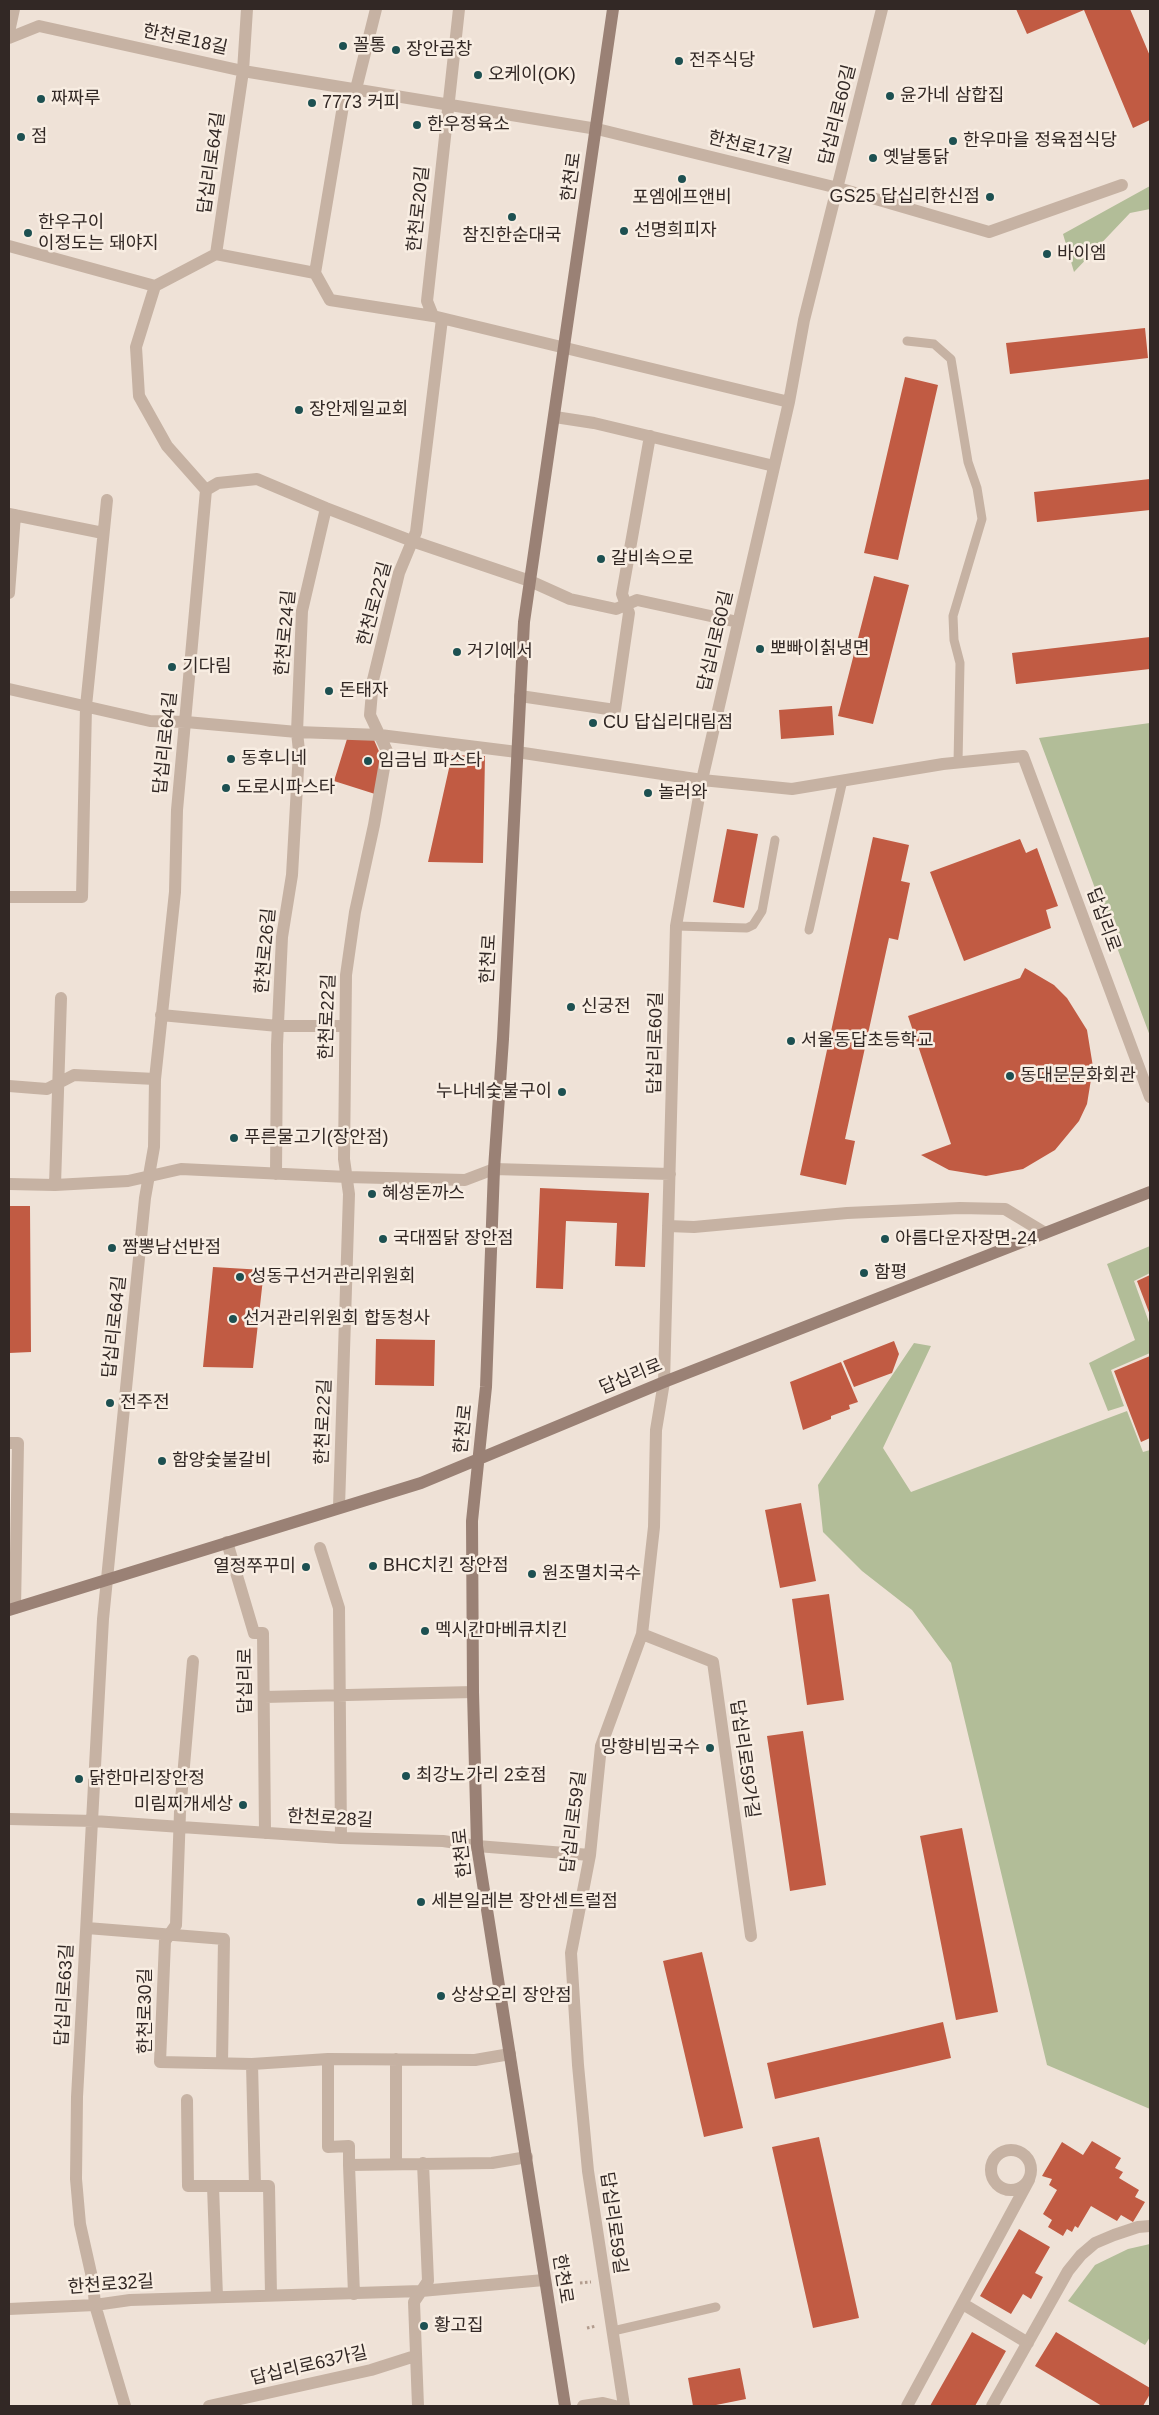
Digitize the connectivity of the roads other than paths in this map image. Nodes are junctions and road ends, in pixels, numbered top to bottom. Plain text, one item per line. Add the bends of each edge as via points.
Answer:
1 (14, 9) edge
2 (248, 9) edge
3 (376, 9) edge
4 (459, 9) edge
5 (613, 9) edge
6 (882, 9) edge
7 (9, 32) edge
8 (9, 38) edge
9 (243, 71) junction
10 (351, 88) junction
11 (448, 104) junction
12 (597, 129) junction
13 (1122, 185) dead end
14 (838, 188) junction
15 (9, 246) edge
16 (216, 254) junction
17 (315, 273) junction
18 (155, 286) junction
19 (438, 318) junction
20 (907, 341) dead end
21 (565, 349) junction
22 (789, 402) junction
23 (555, 417) junction
24 (650, 436) junction
25 (774, 466) junction
26 (206, 490) junction
27 (107, 500) dead end
28 (326, 508) junction
29 (12, 514) edge
30 (103, 533) junction
31 (412, 541) junction
32 (530, 581) junction
33 (9, 593) edge
34 (626, 604) junction
35 (738, 622) junction
36 (9, 689) edge
37 (520, 696) junction
38 (86, 706) junction
39 (186, 722) junction
40 (297, 732) junction
41 (380, 735) junction
42 (517, 752) junction
43 (958, 763) junction
44 (702, 780) junction
45 (844, 780) junction
46 (775, 840) dead end
47 (9, 897) edge
48 (676, 926) junction
49 (809, 930) dead end
50 (61, 998) dead end
51 (161, 1015) junction
52 (278, 1026) junction
53 (345, 1026) junction
54 (156, 1079) junction
55 (60, 1082) junction
56 (9, 1086) edge
57 (1150, 1097) edge
58 (494, 1169) junction
59 (276, 1174) junction
60 (670, 1174) junction
61 (151, 1175) junction
62 (347, 1177) junction
63 (9, 1184) edge
64 (55, 1185) junction
65 (1150, 1192) edge
66 (668, 1226) junction
67 (1045, 1233) junction
68 (664, 1382) junction
69 (9, 1443) edge
70 (478, 1458) junction
71 (339, 1507) junction
72 (227, 1542) junction
73 (320, 1548) dead end
74 (106, 1580) junction
75 (12, 1609) edge
76 (642, 1634) junction
77 (193, 1661) dead end
78 (473, 1692) junction
79 (341, 1694) junction
80 (264, 1697) junction
81 (9, 1819) edge
82 (94, 1821) junction
83 (181, 1828) junction
84 (265, 1833) junction
85 (341, 1838) junction
86 (477, 1846) junction
87 (590, 1856) junction
88 (87, 1928) junction
89 (170, 1934) junction
90 (751, 1936) dead end
91 (510, 2054) junction
92 (328, 2059) junction
93 (396, 2059) junction
94 (222, 2063) junction
95 (252, 2064) junction
96 (187, 2100) dead end
97 (527, 2157) junction
98 (396, 2163) junction
99 (423, 2163) junction
100 (350, 2165) junction
101 (1029, 2180) dead end
102 (213, 2186) junction
103 (255, 2186) junction
104 (1150, 2226) edge
105 (544, 2280) junction
106 (421, 2292) junction
107 (354, 2294) junction
108 (271, 2295) junction
109 (217, 2297) junction
110 (963, 2304) junction
111 (94, 2305) junction
112 (716, 2307) dead end
113 (9, 2309) edge
114 (613, 2331) junction
115 (1028, 2343) junction
116 (415, 2356) junction
117 (125, 2406) edge
118 (209, 2406) edge
119 (418, 2406) edge
120 (565, 2406) edge
121 (583, 2406) edge
122 (615, 2406) edge
123 (624, 2406) edge
124 (907, 2406) edge
125 (992, 2406) edge

1 - 7 street
2 - 9 street, 답십리로64길
3 - 10 street
4 - 11 street
5 - 12 main road, 한천로
6 - 14 street, 답십리로60길
8 - 9 street, 한천로18길 via 39,26
9 - 10 street, 한천로18길
9 - 16 street, 답십리로64길
10 - 11 street, 한천로18길
10 - 17 street
11 - 12 street, 한천로18길
11 - 19 street, 한천로20길 via 427,301
12 - 14 street, 한천로17길
12 - 21 main road, 한천로
13 - 14 street, 한천로17길 via 989,232
14 - 22 street, 답십리로60길 via 804,320
15 - 18 street
16 - 17 street
16 - 18 street
17 - 19 street via 330,300
18 - 26 street via 136,347 139,396 167,446
19 - 21 street
19 - 31 street, 한천로22길 via 416,532
20 - 43 lane via 934,344 951,359 968,462 977,488 982,519 953,616 960,672
21 - 22 street
21 - 23 main road, 한천로
22 - 25 street, 답십리로60길
23 - 24 street
23 - 32 main road, 한천로
24 - 25 street
24 - 34 street via 622,594
25 - 35 street, 답십리로60길
26 - 28 street via 218,483 257,479
26 - 39 street, 답십리로64길
27 - 30 street
28 - 31 street
28 - 40 street, 한천로24길 via 302,611
29 - 30 street
29 - 33 street
30 - 38 street
31 - 32 street
31 - 41 street, 한천로22길 via 399,573 373,680 370,715
32 - 34 street via 570,599 616,609
32 - 37 main road, 한천로
34 - 35 street via 637,600
34 - 37 street via 629,613 616,710
35 - 44 street, 답십리로60길
36 - 38 street
37 - 42 main road, 한천로
38 - 39 street via 150,721
38 - 47 street via 82,897
39 - 40 street
39 - 51 street, 답십리로64길 via 177,810 175,892
40 - 41 street
40 - 52 street, 한천로26길 via 300,751 293,866 282,937
41 - 42 street
41 - 53 street, 한천로22길 via 387,751 355,912 346,975
42 - 44 street
42 - 58 main road, 한천로
43 - 45 street
43 - 57 street, 답십리로 via 1023,756
44 - 45 street via 792,789
44 - 48 street, 답십리로60길
45 - 49 lane
46 - 48 lane via 762,911 753,925 747,928
48 - 60 street, 답십리로60길
50 - 55 street
51 - 52 street
51 - 54 street, 답십리로64길
52 - 53 street
52 - 59 street, 한천로26길
53 - 62 street, 한천로22길 via 344,1159
54 - 55 street via 74,1075
54 - 61 street, 답십리로64길
55 - 56 street via 47,1089
55 - 64 street
58 - 60 street
58 - 62 street via 465,1180
58 - 70 main road, 한천로 via 486,1386
59 - 61 street via 181,1169
59 - 62 street
60 - 66 street, 답십리로60길
61 - 64 street via 128,1182
61 - 74 street, 답십리로64길 via 145,1198
62 - 71 street, 한천로22길 via 350,1194
63 - 64 street
65 - 67 main road, 답십리로
66 - 67 street via 694,1227 847,1213 969,1208 1005,1209
66 - 68 street, 답십리로60길
67 - 68 main road, 답십리로
68 - 70 main road, 답십리로
68 - 76 street, 답십리로59길 via 656,1430 654,1526
69 - 75 street, 답십리로 via 18,1444
70 - 71 main road, 답십리로 via 421,1483
70 - 78 main road, 한천로 via 472,1521
71 - 72 main road, 답십리로
72 - 74 main road, 답십리로
72 - 80 street, 답십리로 via 254,1633 263,1633
73 - 79 street via 339,1608
74 - 75 main road, 답십리로
74 - 82 street, 답십리로63길
76 - 87 street, 답십리로59길 via 601,1746
76 - 90 street, 답십리로59가길 via 713,1662
77 - 83 street
78 - 79 street
78 - 86 main road, 한천로
79 - 80 street
79 - 85 street
80 - 84 street, 답십리로
81 - 82 street, 한천로28길
82 - 83 street, 한천로28길
82 - 88 street, 답십리로63길
83 - 84 street, 한천로28길
83 - 89 street, 한천로30길 via 176,1925
84 - 85 street, 한천로28길
85 - 86 street, 한천로28길 via 443,1840
86 - 87 street, 한천로28길
86 - 91 main road, 한천로
87 - 114 street, 답십리로59길 via 571,1953 588,2171
88 - 89 street
88 - 111 street, 답십리로63길 via 77,2097 76,2179
89 - 94 street via 224,1939
89 - 94 street, 한천로30길 via 165,1941 160,2062
91 - 93 street, 한천로30길 via 475,2060
91 - 97 main road, 한천로
92 - 93 street, 한천로30길
92 - 95 street, 한천로30길
92 - 100 street via 328,2146 349,2146
93 - 98 street
94 - 95 street, 한천로30길
95 - 103 street
96 - 102 street via 188,2186
97 - 99 street via 492,2163
97 - 105 main road, 한천로
98 - 99 street
98 - 100 street
99 - 106 street via 428,2281
100 - 107 street
101 - 110 street
102 - 103 street
102 - 109 street
103 - 108 street via 269,2186
104 - 115 street via 1114,2235 1095,2243 1081,2254
105 - 106 street, 한천로32길
105 - 120 main road, 한천로
106 - 107 street, 한천로32길
106 - 116 street via 414,2302
107 - 108 street, 한천로32길
108 - 109 street, 한천로32길
109 - 111 street, 한천로32길 via 130,2300
110 - 115 street
110 - 124 street
111 - 113 street, 한천로32길
111 - 117 street, 답십리로63길
112 - 114 lane
114 - 123 street, 답십리로59길
115 - 125 street
116 - 118 street, 답십리로63가길 via 371,2370
116 - 119 street
121 - 122 street

